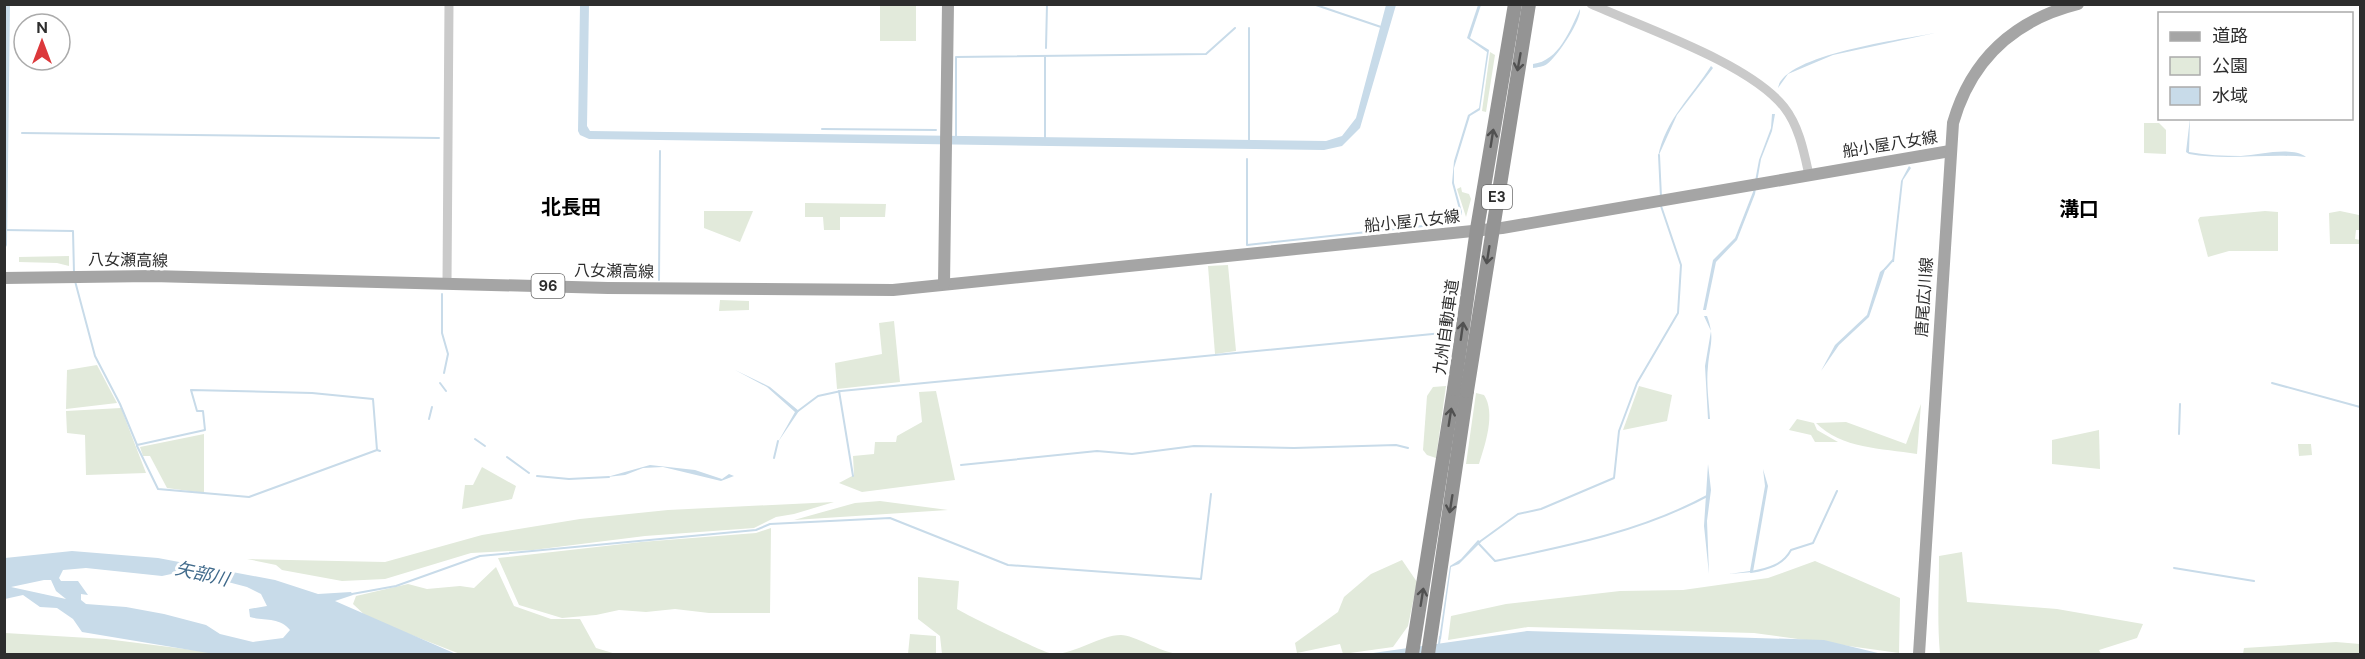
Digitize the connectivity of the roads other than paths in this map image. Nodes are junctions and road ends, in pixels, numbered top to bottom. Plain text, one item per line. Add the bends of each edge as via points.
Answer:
1 (449, 4) edge
2 (948, 4) edge
3 (1515, 4) edge
4 (1529, 4) edge
5 (1591, 4) edge
6 (2078, 4) edge
7 (1950, 152) junction
8 (1809, 175) junction
9 (4, 278) edge
10 (447, 282) junction
11 (944, 284) junction
12 (1461, 390) junction
13 (1412, 654) edge
14 (1428, 654) edge
15 (1919, 654) edge

1 - 10 street
2 - 11 main road
12 -> 3 highway, 九州自動車道 / E3, bridge via 1477,229
4 -> 12 highway, 九州自動車道 / E3, bridge
5 - 8 street via 1724,63 1767,90 1785,108 1797,131
6 - 7 main road, 唐尾広川線 via 2036,20 1990,52 1961,95
7 - 8 main road, 船小屋八女線
7 - 15 main road, 唐尾広川線
8 - 11 main road, 船小屋八女線 via 1502,228
9 - 10 main road, 八女瀬高線 / 96 via 152,276
10 - 11 main road, 八女瀬高線 / 96 via 801,290 892,290
13 -> 12 highway, 九州自動車道 / E3 via 1445,445
12 -> 14 highway, 九州自動車道 / E3 via 1460,446

